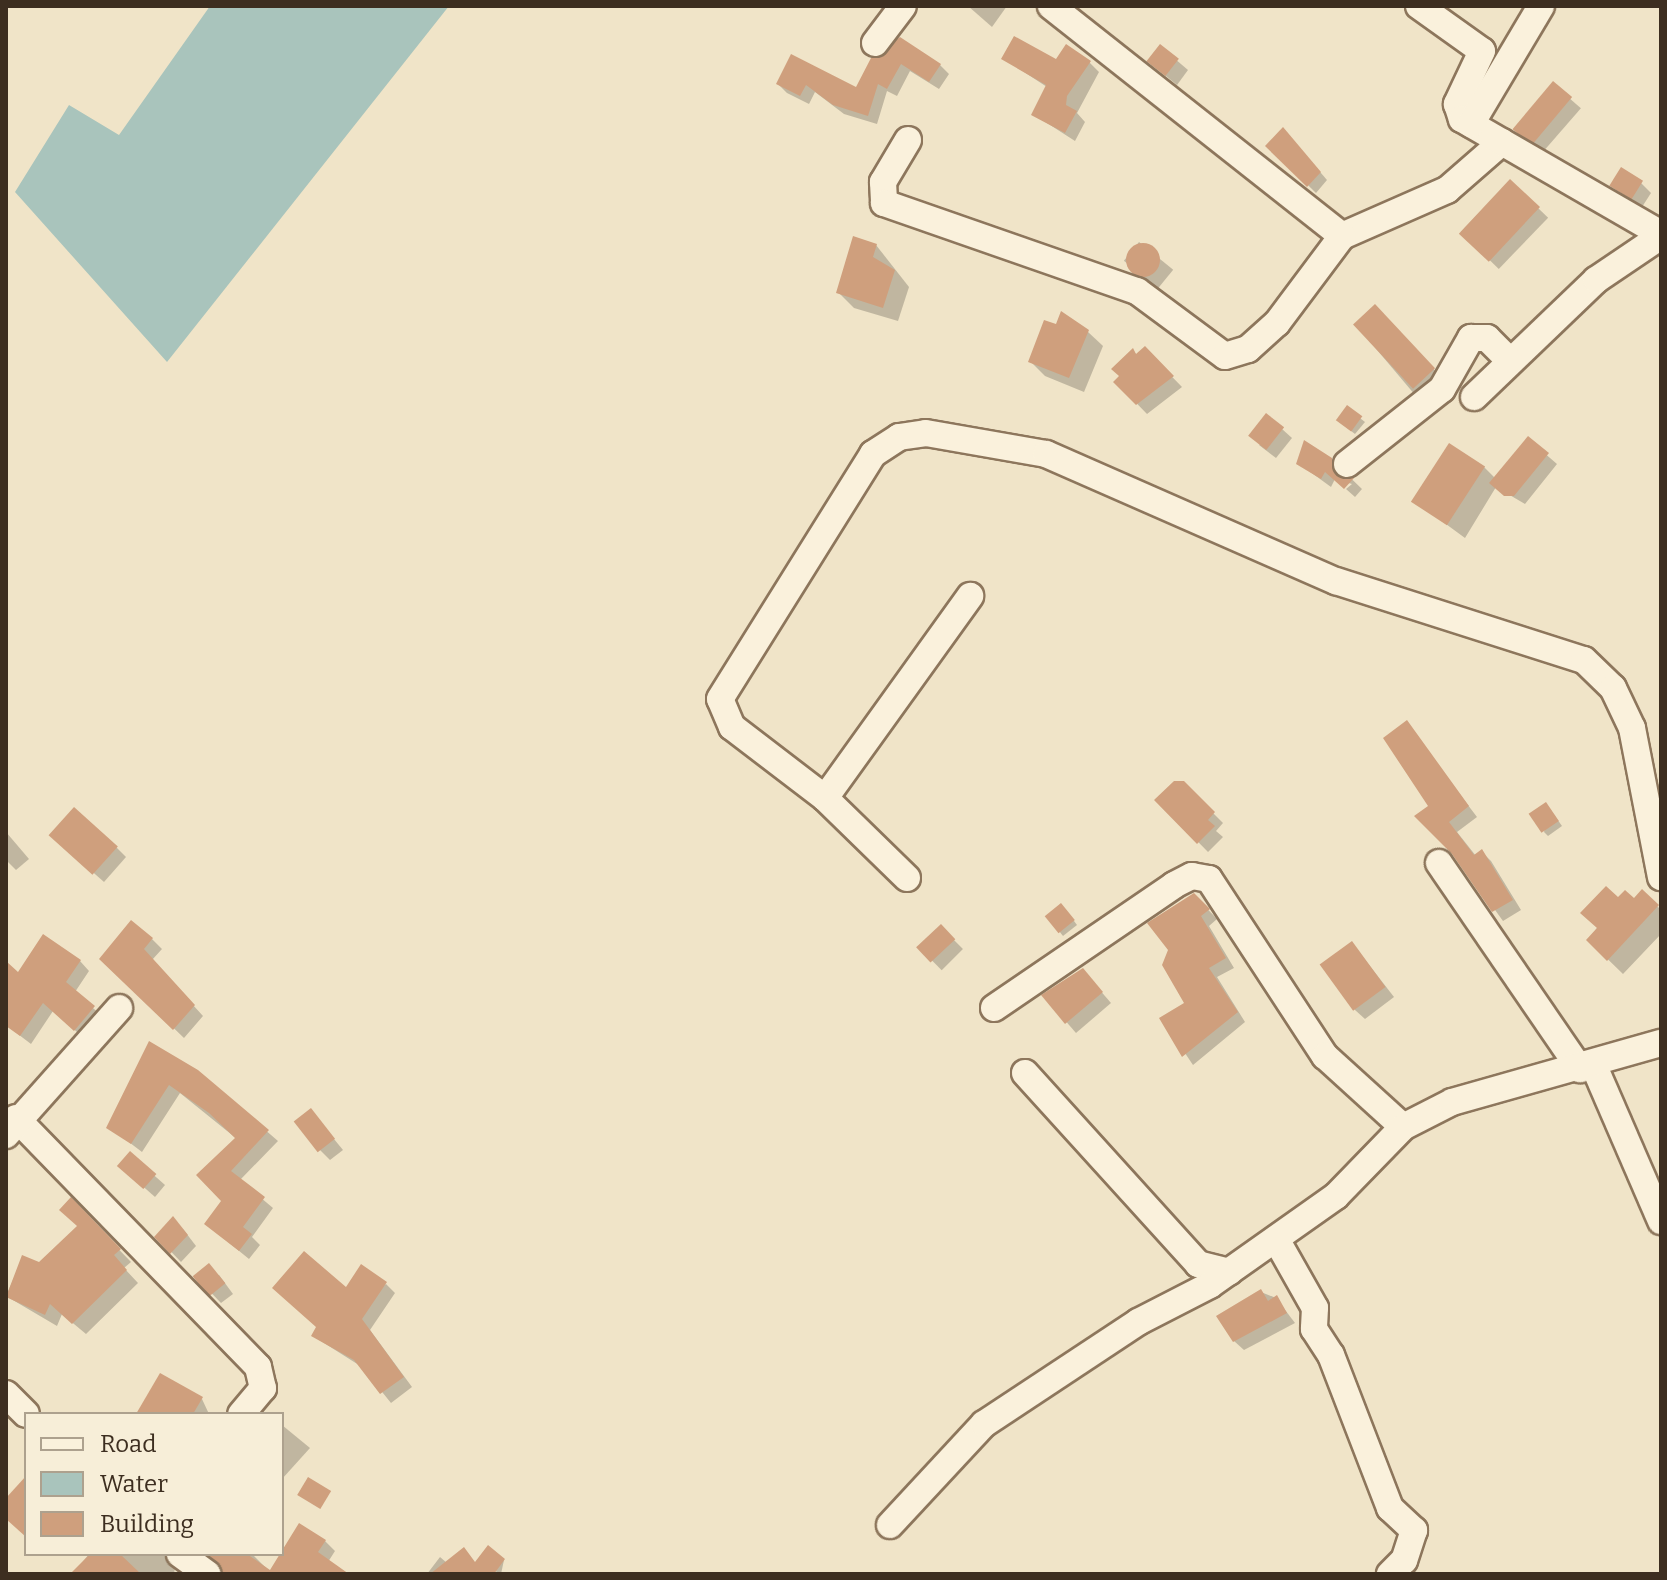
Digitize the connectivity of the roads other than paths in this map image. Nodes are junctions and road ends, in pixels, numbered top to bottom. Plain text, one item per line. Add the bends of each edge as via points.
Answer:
1 (903, 6) edge
2 (1051, 6) edge
3 (1419, 6) edge
4 (1541, 6) edge
5 (875, 43) dead end
6 (1471, 124) junction
7 (908, 140) dead end
8 (1502, 142) junction
9 (1661, 235) edge
10 (1342, 236) junction
11 (1509, 360) junction
12 (1474, 397) dead end
13 (1347, 464) dead end
14 (970, 596) dead end
15 (825, 798) junction
16 (1439, 863) dead end
17 (1661, 877) edge
18 (907, 878) dead end
19 (119, 1008) dead end
20 (994, 1008) dead end
21 (1661, 1043) edge
22 (1587, 1067) junction
23 (1025, 1073) dead end
24 (11, 1127) edge
25 (1403, 1127) junction
26 (1661, 1221) edge
27 (1276, 1239) junction
28 (1229, 1272) junction
29 (6, 1394) edge
30 (24, 1412) edge
31 (243, 1412) edge
32 (890, 1525) dead end
33 (183, 1556) edge
34 (208, 1574) edge
35 (1390, 1574) edge

1 - 5 street
2 - 10 street
3 - 6 street via 1482,51 1457,104
4 - 6 street
6 - 8 street
7 - 10 street via 883,182 884,203 1137,291 1225,356 1248,349 1277,323
8 - 9 street
8 - 10 street via 1447,190
9 - 11 street via 1596,280
11 - 12 street
11 - 13 street via 1487,338 1471,338 1442,389
14 - 15 street
15 - 17 street via 732,727 720,699 873,454 899,437 926,433 1046,454 1336,581 1584,660 1613,688 1632,728
15 - 18 street
16 - 22 street
19 - 24 street
20 - 25 street via 1174,885 1192,876 1209,879 1325,1056
21 - 22 street
22 - 25 street via 1452,1102
22 - 26 street
23 - 28 street via 1198,1264
24 - 31 street via 258,1367 263,1388
25 - 27 street via 1336,1196
27 - 28 street
27 - 35 street via 1315,1308 1314,1329 1331,1355 1384,1495 1414,1530 1404,1560
28 - 32 street via 1138,1322 984,1424
29 - 30 street
33 - 34 street

